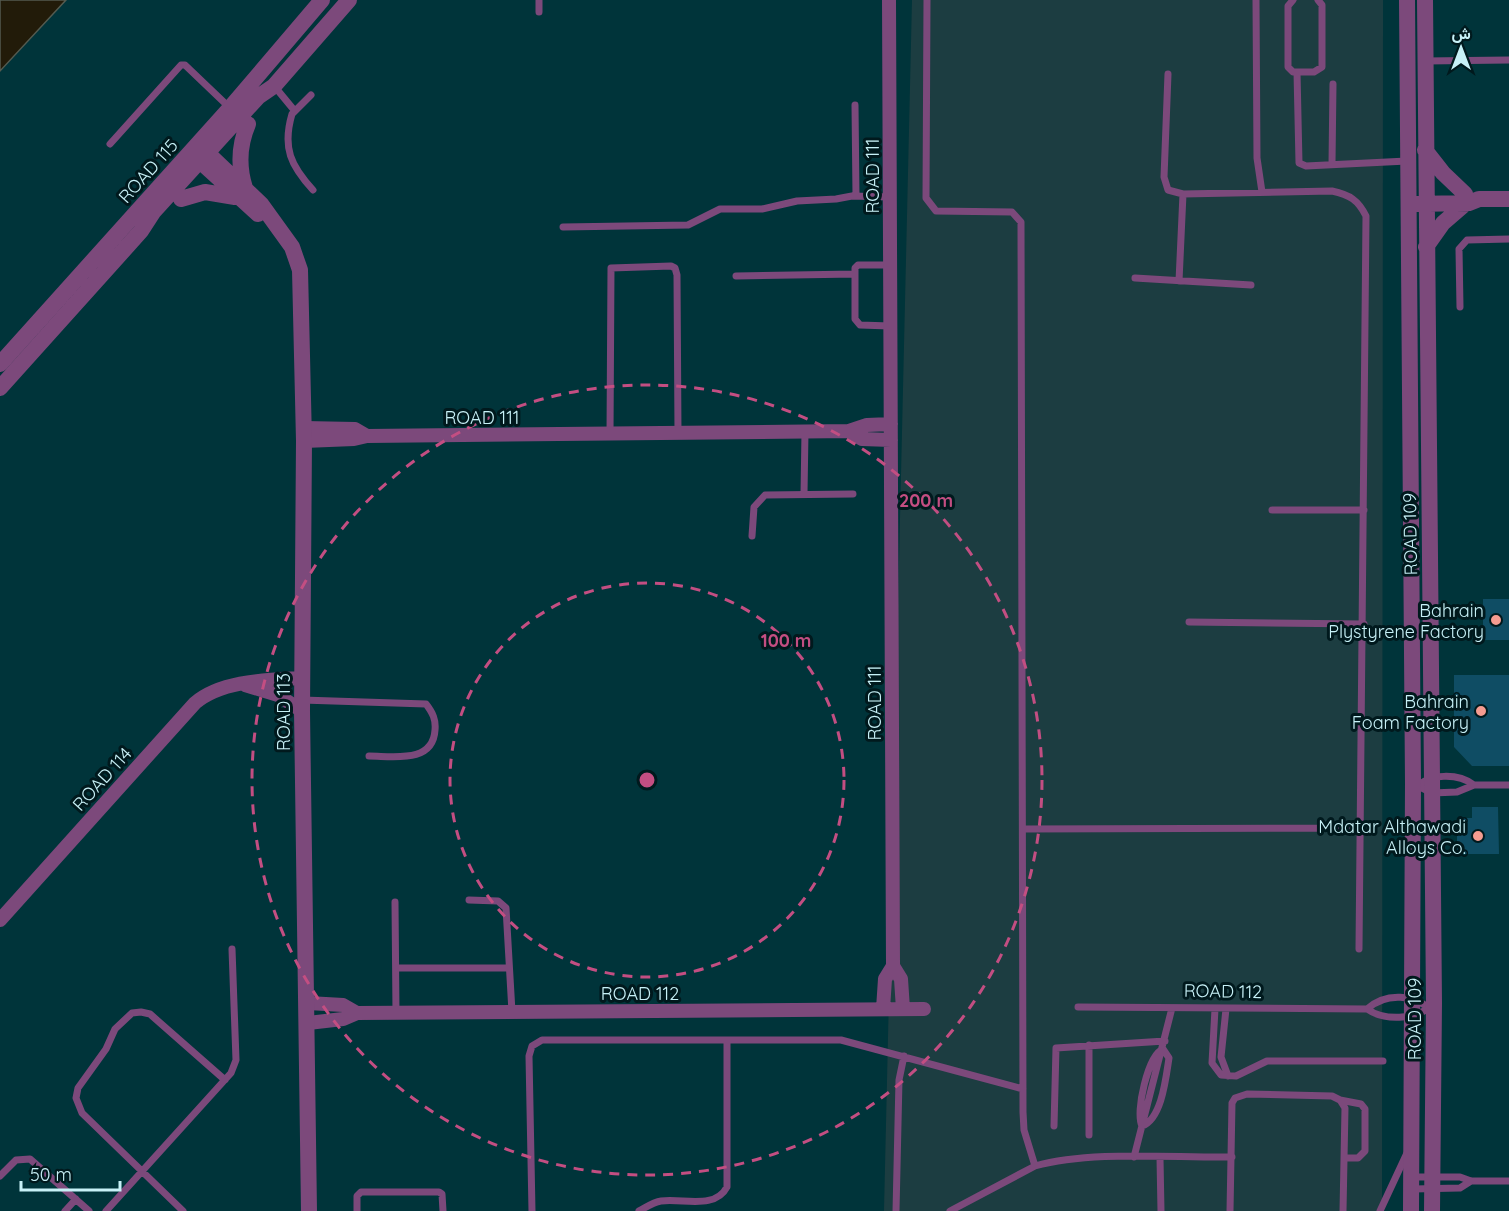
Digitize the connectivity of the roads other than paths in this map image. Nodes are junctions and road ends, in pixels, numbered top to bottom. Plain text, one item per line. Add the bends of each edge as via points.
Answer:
1 (322, 0) edge
2 (349, 0) edge
3 (539, 0) edge
4 (889, 0) edge
5 (927, 0) edge
6 (1256, 0) edge
7 (1293, 0) edge
8 (1318, 0) edge
9 (1407, 0) edge
10 (1425, 0) edge
11 (539, 12) dead end
12 (1509, 60) edge
13 (1425, 61) junction
14 (1297, 72) junction
15 (1168, 74) dead end
16 (1333, 84) dead end
17 (274, 86) junction
18 (311, 95) dead end
19 (855, 105) dead end
20 (230, 108) junction
21 (294, 110) junction
22 (248, 124) junction
23 (110, 144) dead end
24 (1425, 150) junction
25 (207, 158) junction
26 (1408, 161) junction
27 (1332, 164) junction
28 (313, 190) dead end
29 (1262, 192) junction
30 (242, 193) junction
31 (1183, 194) junction
32 (856, 196) junction
33 (890, 196) junction
34 (1418, 198) junction
35 (181, 199) junction
36 (1470, 199) junction
37 (1509, 199) edge
38 (563, 227) dead end
39 (141, 231) junction
40 (1509, 239) edge
41 (1426, 247) junction
42 (890, 265) junction
43 (855, 274) junction
44 (736, 276) dead end
45 (1135, 278) dead end
46 (1179, 281) junction
47 (1251, 285) dead end
48 (1460, 307) dead end
49 (890, 326) junction
50 (0, 364) edge
51 (0, 388) edge
52 (891, 424) junction
53 (849, 431) junction
54 (805, 432) junction
55 (678, 433) junction
56 (610, 434) junction
57 (304, 435) junction
58 (891, 440) junction
59 (804, 494) junction
60 (853, 494) dead end
61 (1272, 510) dead end
62 (1364, 510) junction
63 (752, 536) dead end
64 (1190, 622) dead end
65 (1364, 624) junction
66 (302, 678) junction
67 (245, 685) junction
68 (302, 706) junction
69 (369, 756) dead end
70 (1432, 785) junction
71 (1474, 785) junction
72 (1509, 785) edge
73 (1414, 787) junction
74 (1358, 828) junction
75 (1023, 829) junction
76 (1412, 891) junction
77 (1433, 891) junction
78 (469, 900) dead end
79 (395, 902) dead end
80 (0, 920) edge
81 (1359, 948) dead end
82 (232, 949) dead end
83 (893, 966) junction
84 (396, 968) junction
85 (509, 968) junction
86 (1413, 997) junction
87 (308, 1004) junction
88 (1078, 1007) dead end
89 (1172, 1008) junction
90 (1432, 1008) junction
91 (883, 1009) junction
92 (903, 1009) junction
93 (924, 1009) dead end
94 (1215, 1009) junction
95 (1226, 1009) junction
96 (1368, 1009) junction
97 (512, 1012) junction
98 (357, 1013) junction
99 (396, 1013) junction
100 (1413, 1016) junction
101 (308, 1023) junction
102 (727, 1040) junction
103 (1089, 1045) junction
104 (1164, 1045) junction
105 (904, 1056) junction
106 (1383, 1061) dead end
107 (1228, 1076) junction
108 (225, 1080) junction
109 (1023, 1089) junction
110 (1340, 1100) junction
111 (1054, 1126) dead end
112 (1142, 1126) junction
113 (1089, 1135) dead end
114 (1412, 1143) junction
115 (1134, 1157) junction
116 (1232, 1157) junction
117 (1160, 1158) junction
118 (1344, 1158) junction
119 (1035, 1166) junction
120 (141, 1173) junction
121 (0, 1176) edge
122 (1509, 1181) edge
123 (1471, 1182) junction
124 (1412, 1183) junction
125 (1431, 1183) junction
126 (76, 1198) junction
127 (65, 1211) edge
128 (89, 1211) edge
129 (106, 1211) edge
130 (183, 1211) edge
131 (309, 1211) edge
132 (357, 1211) edge
133 (443, 1211) edge
134 (532, 1211) edge
135 (639, 1211) edge
136 (896, 1211) edge
137 (950, 1211) edge
138 (1161, 1211) edge
139 (1230, 1211) edge
140 (1343, 1211) edge
141 (1380, 1211) edge
142 (1411, 1211) edge
143 (1432, 1211) edge

1 - 20 street, ROAD 115
2 - 17 street, ROAD 115
3 - 11 lane
4 - 33 street, ROAD 111
5 - 75 lane via 926,198 936,210 1012,212 1021,222
6 - 29 lane via 1257,158
7 - 14 lane via 1288,6 1288,67
8 - 14 lane via 1322,5 1322,67 1317,72
9 - 26 street, ROAD 109
10 - 13 street, ROAD 109
12 - 13 lane
13 - 24 street, ROAD 109
14 - 27 lane via 1297,160 1302,165
15 - 31 lane via 1165,184 1174,193
16 - 27 lane
17 - 21 lane
17 - 22 street, ROAD 115 via 269,99
17 - 25 street, ROAD 115 via 258,97
18 - 21 lane
19 - 32 lane
20 - 23 lane via 181,65
20 - 25 street, ROAD 115
21 - 28 lane via 290,158
22 - 25 street, ROAD 115
22 - 30 street via 240,160
24 - 34 street, ROAD 109
24 - 36 street
25 - 30 street, ROAD 113
25 - 35 street, ROAD 115
25 - 39 street, ROAD 115 via 154,211
25 - 50 street, ROAD 115
26 - 27 lane
26 - 34 street, ROAD 109
29 - 31 lane
29 - 62 lane via 1347,194 1359,203 1366,216
30 - 35 street via 205,192
30 - 57 street, ROAD 113 via 292,247 300,270
31 - 46 lane
32 - 33 lane
32 - 38 lane via 796,201 768,208 720,209 688,225
33 - 42 street, ROAD 111
34 - 36 street
34 - 41 street, ROAD 109
34 - 73 street, ROAD 109
35 - 39 street, ROAD 115 via 158,222
36 - 37 street
36 - 41 street via 1443,223
39 - 51 street, ROAD 115
40 - 48 lane via 1462,243
41 - 70 street, ROAD 109
42 - 43 lane via 858,265
42 - 49 street, ROAD 111
43 - 44 lane
43 - 49 lane via 856,323
45 - 46 lane
46 - 47 lane
49 - 52 street, ROAD 111
52 - 53 street, ROAD 111
52 - 58 street, ROAD 111
53 - 54 street, ROAD 111
53 - 58 street, ROAD 111 via 862,439
54 - 55 street, ROAD 111
54 - 59 lane
55 - 56 street, ROAD 111
55 - 56 lane via 677,275 671,266 611,268
56 - 57 street, ROAD 111 via 354,439
57 - 66 street, ROAD 113
58 - 83 street, ROAD 111
59 - 60 lane
59 - 63 lane via 770,493 760,498 753,513
61 - 62 lane
62 - 65 lane
64 - 65 lane
65 - 74 lane
66 - 67 street, ROAD 114
66 - 68 street, ROAD 113
67 - 68 street, ROAD 114
67 - 80 street, ROAD 114 via 207,693 195,703
68 - 69 lane via 426,704 433,712 436,724 431,746 425,752 413,756
68 - 87 street, ROAD 113
70 - 71 lane via 1458,792
70 - 71 lane via 1459,778
70 - 73 lane
70 - 73 lane
70 - 77 street, ROAD 109
71 - 72 lane
73 - 76 street, ROAD 109
74 - 75 lane
74 - 81 lane
75 - 109 lane
76 - 77 street
76 - 86 street, ROAD 109
77 - 90 street, ROAD 109
78 - 85 lane via 504,904
79 - 84 lane
82 - 108 lane via 236,1060
83 - 91 street, ROAD 111 via 885,979
83 - 92 street, ROAD 111 via 901,979
84 - 85 lane
84 - 99 lane
85 - 97 lane
86 - 90 lane
86 - 96 lane, ROAD 112 via 1386,998
86 - 100 street, ROAD 109
87 - 98 street, ROAD 112 via 343,1005
87 - 101 street, ROAD 113
88 - 89 lane, ROAD 112
89 - 94 lane, ROAD 112
89 - 104 lane
90 - 100 lane, ROAD 112
90 - 125 street, ROAD 109
91 - 92 street, ROAD 112
91 - 97 street, ROAD 112
92 - 93 street, ROAD 112
94 - 95 lane, ROAD 112
94 - 107 lane via 1212,1063 1215,1070
95 - 96 lane, ROAD 112
95 - 107 lane via 1221,1058
96 - 100 lane, ROAD 112 via 1384,1016
97 - 99 street, ROAD 112
98 - 99 street, ROAD 112
98 - 101 street, ROAD 112 via 343,1019
100 - 114 street, ROAD 109
101 - 131 street, ROAD 113
102 - 105 lane via 841,1040
102 - 134 lane via 542,1040 532,1046 528,1056
102 - 135 lane via 727,1187 722,1196 712,1201 659,1201
103 - 104 lane
103 - 111 lane via 1058,1046 1054,1051
103 - 113 lane
104 - 112 lane via 1152,1060 1139,1113
104 - 112 lane via 1168,1058 1156,1114
105 - 109 lane
105 - 136 lane via 898,1080
106 - 107 lane via 1267,1061
108 - 120 lane
108 - 120 lane via 150,1014 132,1014 117,1027 78,1088 76,1098 82,1113
109 - 119 lane via 1024,1130
110 - 116 lane via 1323,1095 1248,1094 1235,1098
110 - 118 lane via 1345,1108
110 - 118 lane via 1361,1104 1365,1109 1365,1151 1358,1158
112 - 115 lane
114 - 124 street, ROAD 109
114 - 141 lane
115 - 117 lane
115 - 119 lane via 1066,1160
116 - 117 lane
116 - 139 lane
117 - 138 lane
118 - 140 lane
119 - 137 lane
120 - 129 lane
120 - 130 lane
121 - 126 lane via 16,1160 30,1159
122 - 123 lane
123 - 125 lane via 1460,1177
123 - 125 lane via 1460,1188
124 - 125 lane
124 - 125 lane
124 - 142 street, ROAD 109
125 - 143 street, ROAD 109
126 - 127 lane
126 - 128 lane
132 - 133 lane via 358,1193 438,1192 442,1194

